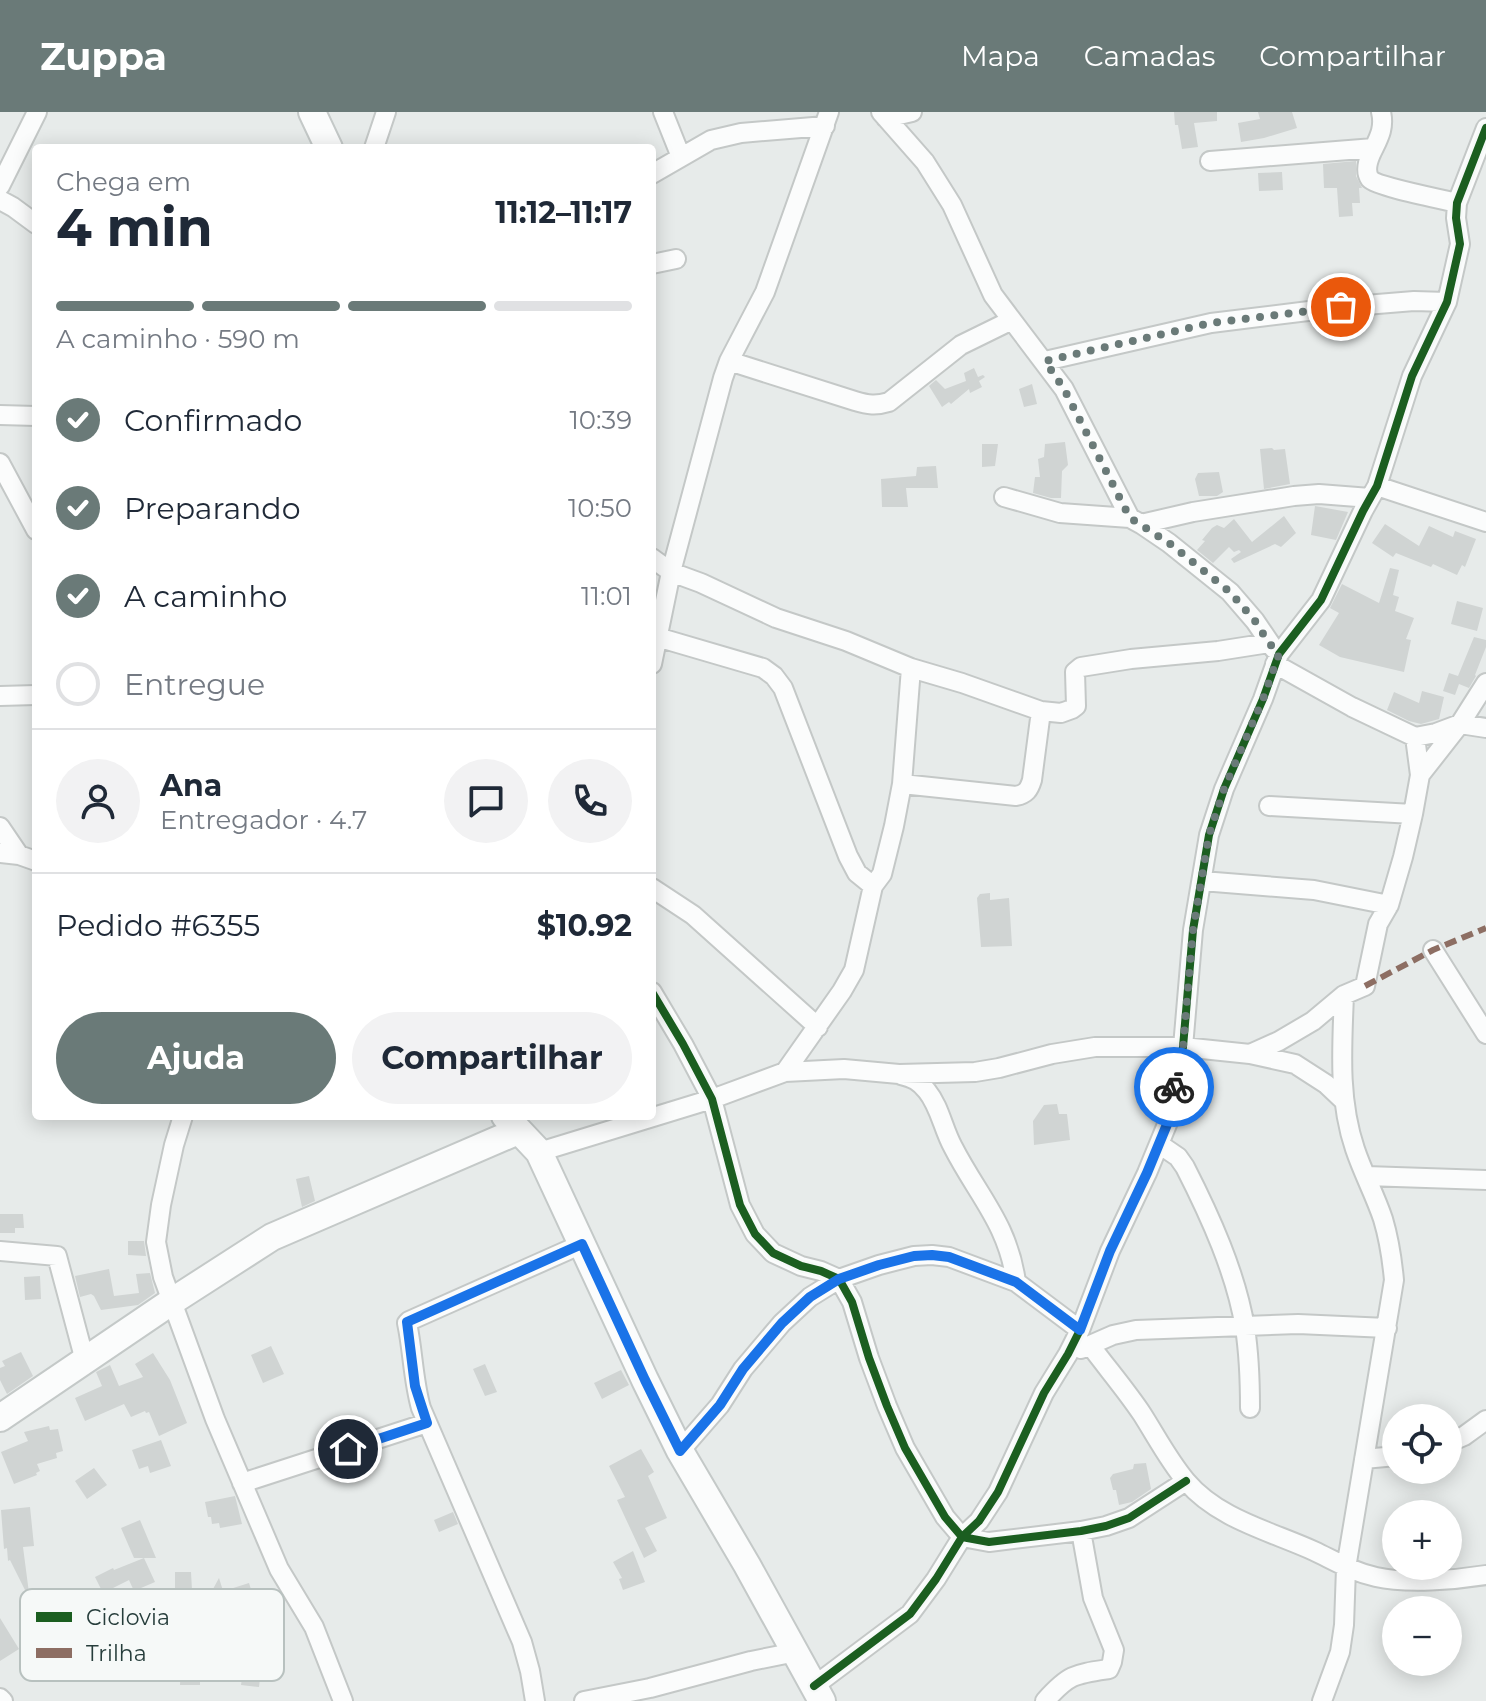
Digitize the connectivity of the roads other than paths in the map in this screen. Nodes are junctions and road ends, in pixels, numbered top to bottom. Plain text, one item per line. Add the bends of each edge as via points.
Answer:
1 (37, 112) edge
2 (312, 112) edge
3 (386, 112) edge
4 (663, 112) edge
5 (912, 112) edge
6 (1381, 112) edge
7 (883, 115) edge
8 (827, 119) edge
9 (1486, 128) edge
10 (327, 144) edge
11 (375, 144) edge
12 (1374, 148) junction
13 (681, 157) junction
14 (1210, 161) dead end
15 (656, 172) edge
16 (0, 186) edge
17 (0, 200) edge
18 (1457, 203) junction
19 (32, 221) edge
20 (676, 259) dead end
21 (656, 263) edge
22 (1447, 302) junction
23 (1012, 320) junction
24 (729, 361) junction
25 (1045, 361) junction
26 (0, 415) edge
27 (32, 416) edge
28 (1, 469) edge
29 (1374, 492) junction
30 (1004, 497) dead end
31 (1135, 521) junction
32 (1486, 522) edge
33 (32, 523) edge
34 (656, 561) edge
35 (671, 572) junction
36 (656, 643) edge
37 (656, 653) edge
38 (1274, 654) junction
39 (911, 668) junction
40 (1486, 683) edge
41 (32, 695) edge
42 (0, 696) edge
43 (1041, 711) junction
44 (1460, 724) junction
45 (1486, 728) edge
46 (1415, 737) junction
47 (1420, 775) junction
48 (902, 784) junction
49 (1269, 806) dead end
50 (1413, 814) junction
51 (0, 827) edge
52 (0, 853) edge
53 (28, 858) edge
54 (1202, 881) junction
55 (873, 886) junction
56 (656, 891) edge
57 (1389, 905) junction
58 (1433, 950) dead end
59 (1344, 995) junction
60 (656, 999) edge
61 (818, 1027) junction
62 (1486, 1034) edge
63 (1183, 1047) junction
64 (1250, 1054) junction
65 (785, 1072) junction
66 (899, 1074) junction
67 (712, 1099) junction
68 (1344, 1101) junction
69 (656, 1116) edge
70 (182, 1120) edge
71 (508, 1120) edge
72 (643, 1120) edge
73 (1159, 1144) junction
74 (539, 1152) junction
75 (1366, 1176) junction
76 (1486, 1180) edge
77 (582, 1244) junction
78 (0, 1251) edge
79 (839, 1279) junction
80 (1016, 1282) junction
81 (171, 1302) junction
82 (1245, 1326) junction
83 (1387, 1328) junction
84 (1085, 1338) junction
85 (85, 1361) junction
86 (1250, 1408) dead end
87 (0, 1418) edge
88 (1486, 1420) edge
89 (427, 1423) junction
90 (1462, 1437) edge
91 (680, 1451) junction
92 (1382, 1457) edge
93 (1364, 1459) junction
94 (1186, 1481) junction
95 (242, 1483) junction
96 (1081, 1531) junction
97 (962, 1537) junction
98 (1346, 1568) junction
99 (1486, 1575) edge
100 (1464, 1578) junction
101 (1486, 1591) edge
102 (796, 1652) junction
103 (818, 1694) edge
104 (651, 1695) edge
105 (538, 1698) edge
106 (343, 1701) edge
107 (584, 1701) edge
108 (1045, 1701) edge
109 (1322, 1701) edge

1 - 16 street
2 - 10 street
3 - 11 street
4 - 13 street
5 - 7 street
6 - 12 street via 1382,134
7 - 23 street via 925,162 952,205 993,295
8 - 13 street via 711,140
8 - 24 street via 765,292
9 - 18 street
12 - 14 street
12 - 18 street via 1368,161 1371,179
13 - 15 street
17 - 19 street
18 - 22 street via 1460,244
20 - 21 street
22 - 25 street via 1341,307 1211,323
22 - 29 street via 1412,376
23 - 24 street via 961,345 880,405
23 - 25 street
24 - 35 street
25 - 31 street
26 - 27 street
28 - 33 street
29 - 31 street via 1294,496
29 - 32 street
29 - 38 street via 1321,600
30 - 31 street via 1060,513
31 - 38 street via 1230,592
34 - 35 street
35 - 36 street
35 - 39 street
37 - 55 street via 763,668 774,676 848,856
38 - 43 street via 1218,651 1081,667 1074,676 1076,706 1061,713
38 - 46 street via 1352,707
38 - 54 street via 1263,699 1209,835
39 - 43 street
39 - 48 street
40 - 44 street
41 - 42 street
43 - 48 street via 1032,780 1024,794
44 - 45 street
44 - 46 street
44 - 47 street
46 - 47 street
47 - 50 street
48 - 55 street via 882,874
49 - 50 street
50 - 57 street
51 - 53 street
52 - 53 street
54 - 57 street via 1314,890
54 - 63 street
55 - 61 street via 854,970
56 - 61 street via 693,915
57 - 59 street via 1378,924 1365,986
58 - 62 street
59 - 64 street via 1313,1021
59 - 68 street
60 - 67 street
61 - 65 street
63 - 64 street
63 - 66 street via 1095,1047 975,1072
63 - 73 street
64 - 68 street via 1295,1064
65 - 66 street via 844,1069
65 - 67 street
66 - 80 street via 915,1078 929,1094 952,1146 1000,1226
67 - 69 street
67 - 79 street via 740,1205 755,1234 773,1253
68 - 75 street
70 - 81 street via 156,1242
71 - 74 street
71 - 81 street via 272,1237
72 - 74 street
73 - 82 street via 1178,1157 1195,1187 1229,1266
73 - 84 street via 1110,1251
74 - 77 street
75 - 76 street
75 - 83 street via 1391,1253 1394,1280
77 - 89 street via 407,1322 415,1386
77 - 91 street
78 - 85 street via 57,1256
79 - 80 street via 932,1255
79 - 91 street via 782,1323
79 - 97 street via 905,1448
80 - 84 street
81 - 85 street
81 - 95 street
82 - 83 street
82 - 84 street via 1136,1330
82 - 86 street
83 - 93 street
84 - 94 street
84 - 97 street via 1068,1354 1044,1393 998,1492
85 - 87 street
88 - 90 street
89 - 95 street
89 - 105 street via 522,1642
91 - 102 street
92 - 93 street
93 - 98 street
94 - 96 street via 1129,1518
94 - 98 street via 1212,1505
95 - 106 street via 279,1569 314,1627
96 - 97 street via 989,1542
96 - 108 street via 1093,1598 1114,1650 1112,1662 1109,1669 1075,1675
97 - 103 street via 910,1614
98 - 100 street via 1378,1577
98 - 109 street via 1340,1652
99 - 100 street
100 - 101 street
102 - 103 street
102 - 104 street via 751,1661
104 - 107 street

